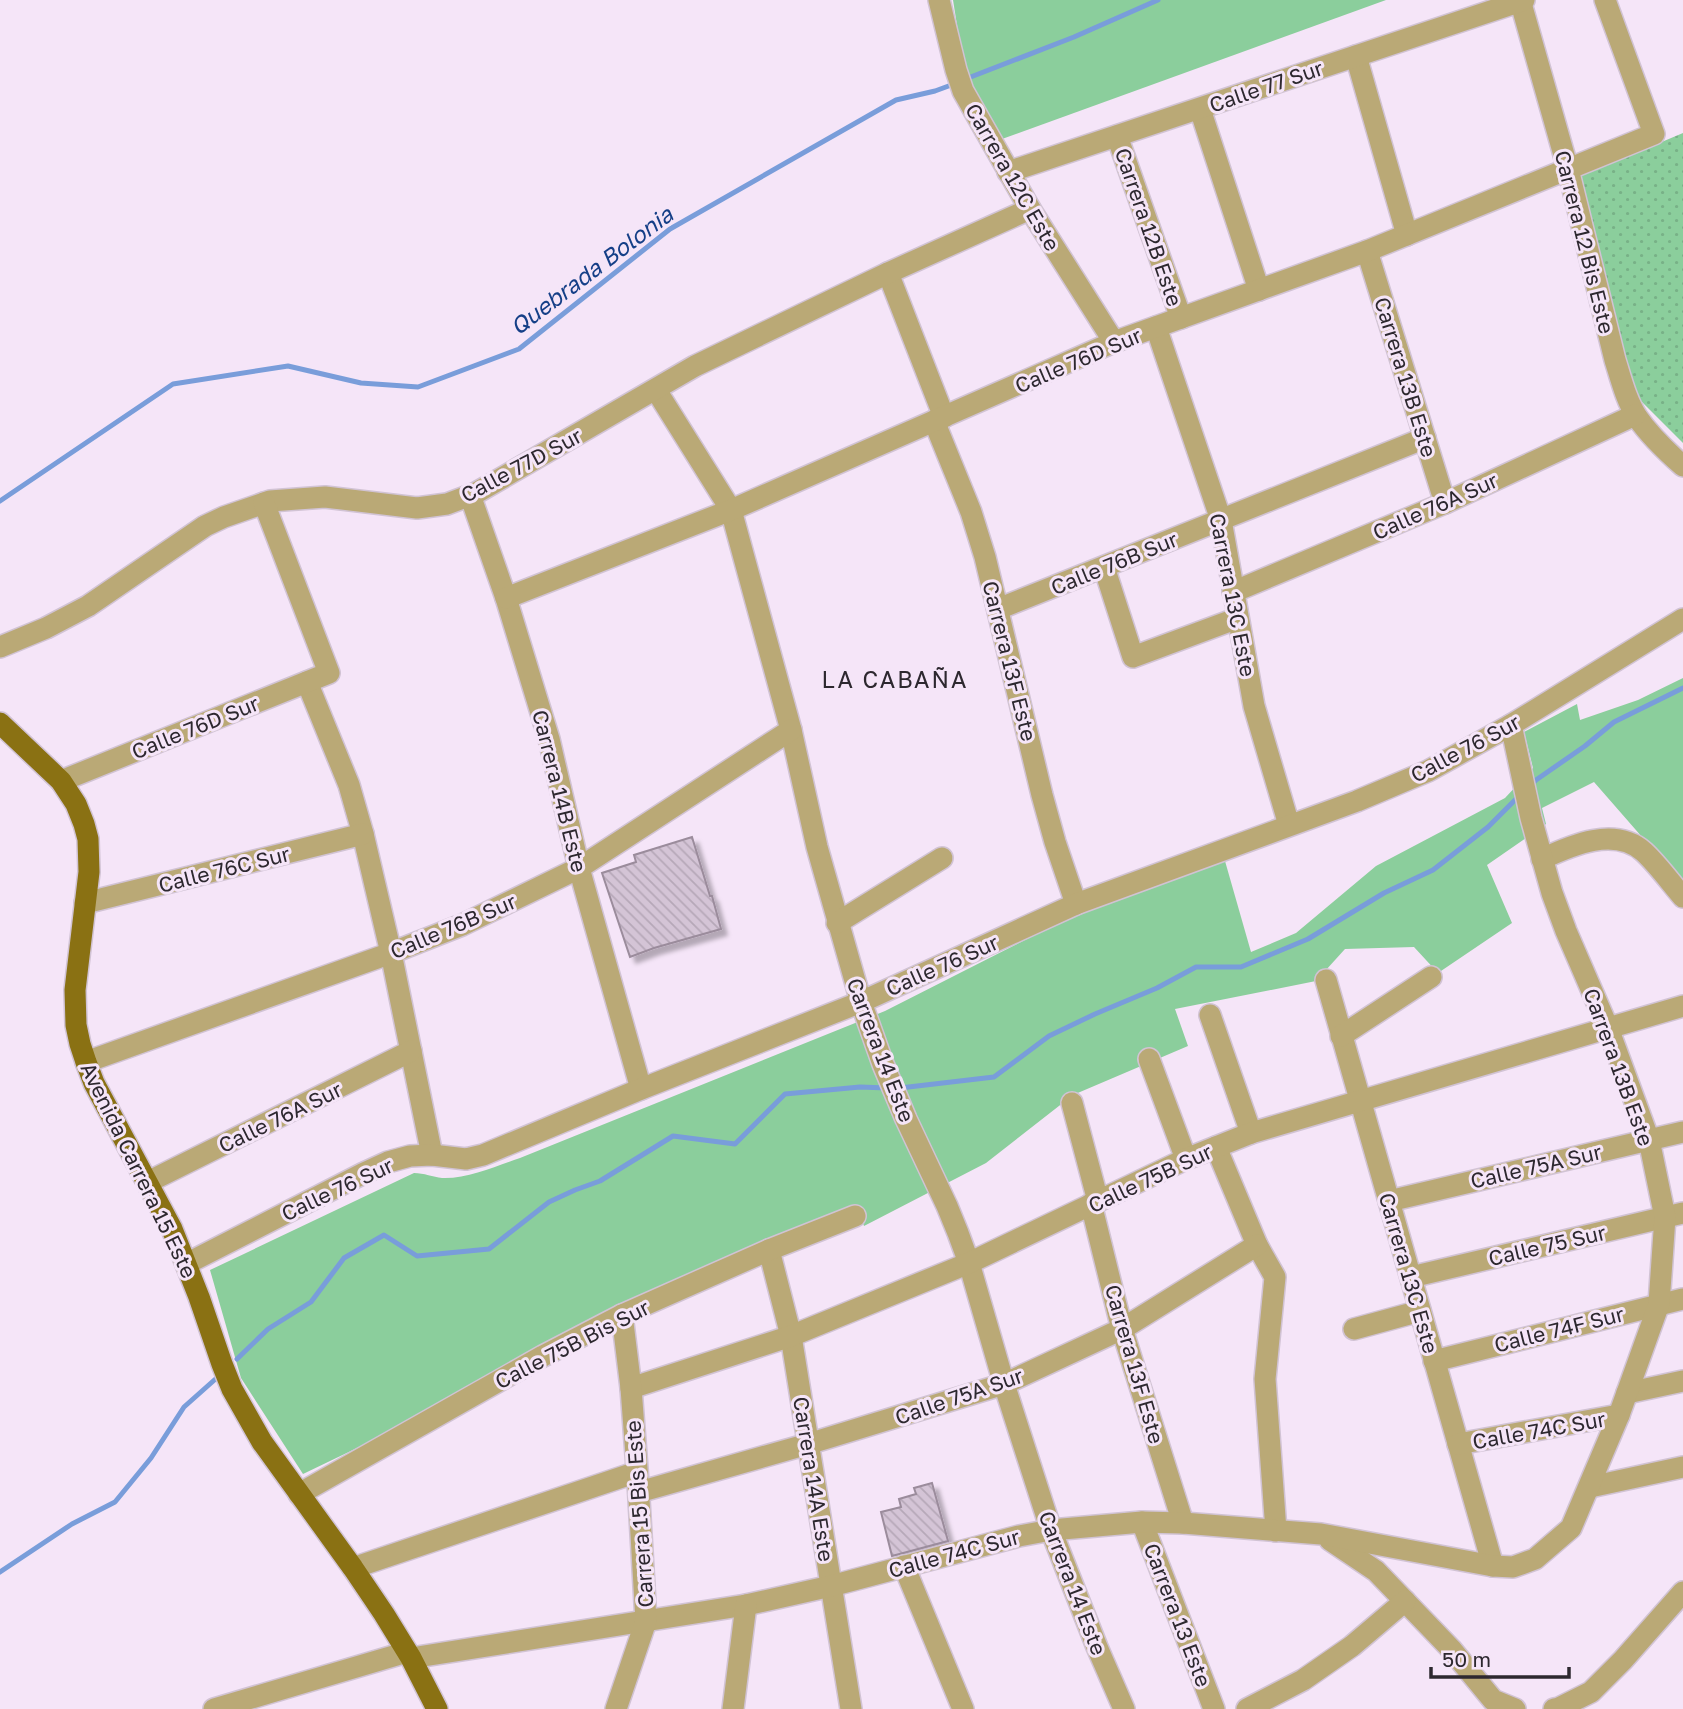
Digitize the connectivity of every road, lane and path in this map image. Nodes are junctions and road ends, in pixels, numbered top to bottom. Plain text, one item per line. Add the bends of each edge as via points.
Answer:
1 (939, 0) edge
2 (1522, 0) edge
3 (1605, 0) edge
4 (1356, 56) junction
5 (1200, 108) junction
6 (1117, 136) junction
7 (1568, 169) junction
8 (1009, 172) junction
9 (1030, 209) junction
10 (1407, 235) junction
11 (1367, 251) junction
12 (888, 273) junction
13 (1259, 290) junction
14 (1181, 318) junction
15 (1156, 327) junction
16 (1114, 342) junction
17 (656, 390) junction
18 (1635, 415) junction
19 (939, 419) junction
20 (1425, 438) junction
21 (1683, 466) edge
22 (470, 495) junction
23 (264, 503) junction
24 (1445, 503) junction
25 (731, 510) junction
26 (1221, 520) junction
27 (1104, 567) junction
28 (1233, 592) junction
29 (506, 598) junction
30 (998, 609) junction
31 (1238, 618) junction
32 (1683, 618) edge
33 (0, 647) edge
34 (307, 682) junction
35 (0, 723) edge
36 (1511, 725) junction
37 (791, 730) junction
38 (61, 781) junction
39 (1289, 825) junction
40 (363, 834) junction
41 (942, 858) dead end
42 (1542, 859) junction
43 (579, 867) junction
44 (1683, 897) edge
45 (85, 903) junction
46 (1076, 904) junction
47 (837, 923) junction
48 (391, 953) junction
49 (1431, 977) dead end
50 (1325, 980) dead end
51 (861, 1002) junction
52 (1683, 1006) edge
53 (1210, 1015) dead end
54 (1608, 1028) junction
55 (1341, 1036) junction
56 (411, 1051) junction
57 (1149, 1059) dead end
58 (86, 1062) junction
59 (641, 1089) junction
60 (1360, 1101) junction
61 (1072, 1103) dead end
62 (1683, 1132) edge
63 (1251, 1133) junction
64 (1649, 1140) junction
65 (1216, 1147) junction
66 (432, 1155) junction
67 (1186, 1159) junction
68 (148, 1182) junction
69 (1389, 1201) junction
70 (1095, 1203) junction
71 (1674, 1215) edge
72 (855, 1216) dead end
73 (1257, 1245) junction
74 (769, 1250) junction
75 (969, 1263) junction
76 (186, 1264) junction
77 (1411, 1277) junction
78 (1683, 1299) edge
79 (1659, 1304) junction
80 (1420, 1311) junction
81 (622, 1315) junction
82 (1122, 1329) junction
83 (1354, 1329) dead end
84 (791, 1336) junction
85 (1434, 1361) junction
86 (1683, 1381) edge
87 (1004, 1384) junction
88 (631, 1388) junction
89 (1627, 1393) junction
90 (1619, 1415) junction
91 (808, 1444) junction
92 (1458, 1444) junction
93 (1683, 1466) edge
94 (638, 1482) junction
95 (1590, 1487) junction
96 (299, 1494) junction
97 (1142, 1522) junction
98 (1183, 1523) junction
99 (1571, 1528) joint
100 (1051, 1530) junction
101 (1276, 1531) junction
102 (1321, 1534) junction
103 (904, 1566) junction
104 (1493, 1566) junction
105 (353, 1568) junction
106 (831, 1586) junction
107 (1683, 1592) edge
108 (1405, 1601) junction
109 (746, 1605) junction
110 (646, 1621) junction
111 (409, 1655) junction
112 (1484, 1704) edge
113 (214, 1709) edge
114 (437, 1709) edge
115 (616, 1709) edge
116 (733, 1709) edge
117 (852, 1709) edge
118 (963, 1709) edge
119 (1124, 1709) edge
120 (1214, 1709) edge
121 (1247, 1709) edge
122 (1515, 1709) edge
123 (1554, 1709) edge

1 - 8 street, Carrera 12C Este via 963,91
2 - 4 street, Calle 77 Sur
2 - 7 street, Carrera 12 Bis Este
3 - 7 street, Calle 76D Sur via 1654,134
4 - 5 street, Calle 77 Sur
4 - 10 street
5 - 6 street, Calle 77 Sur
5 - 13 street
6 - 8 street, Calle 77 Sur
6 - 14 street, Carrera 12B Este
7 - 10 street, Calle 76D Sur
7 - 18 street, Carrera 12 Bis Este via 1615,360
8 - 9 street, Carrera 12C Este
9 - 12 street, Calle 77D Sur
9 - 16 street, Carrera 12C Este
10 - 11 street, Calle 76D Sur
11 - 13 street, Calle 76D Sur
11 - 20 street, Carrera 13B Este
12 - 17 street, Calle 77D Sur via 695,366
12 - 19 street
13 - 14 street, Calle 76D Sur
14 - 15 street, Calle 76D Sur
15 - 16 street, Calle 76D Sur
15 - 26 street, Carrera 13C Este
16 - 19 street, Calle 76D Sur
17 - 22 street, Calle 77D Sur
17 - 25 street, Carrera 14 Este
18 - 21 street, Carrera 12 Bis Este
18 - 24 street, Calle 76A Sur
19 - 25 street, Calle 76D Sur
19 - 30 street, Carrera 13F Este
20 - 24 street, Carrera 13B Este
20 - 26 street, Calle 76B Sur
22 - 23 street, Calle 77D Sur via 417,508 326,497
22 - 29 street, Carrera 14B Este
23 - 33 street, Calle 77D Sur via 205,526 88,606
23 - 34 street, Calle 76D Sur via 329,673
24 - 28 street, Calle 76A Sur
25 - 29 street, Calle 76D Sur
25 - 37 street, Carrera 14 Este
26 - 27 street, Calle 76B Sur
26 - 28 street, Carrera 13C Este
27 - 30 street, Calle 76B Sur
27 - 31 street via 1133,657
28 - 31 street, Carrera 13C Este
29 - 43 street, Carrera 14B Este via 550,739
30 - 46 street, Carrera 13F Este via 1042,794
31 - 39 street, Carrera 13C Este via 1254,706
32 - 36 street, Calle 76 Sur
34 - 38 street, Calle 76D Sur
34 - 40 street via 349,785
35 - 38 main road, Avenida Carrera 15 Este
36 - 39 street, Calle 76 Sur via 1428,771
36 - 42 street, Carrera 13B Este
37 - 43 street, Calle 76B Sur
37 - 47 street, Carrera 14 Este
38 - 45 main road, Avenida Carrera 15 Este via 76,804 88,839
39 - 46 street, Calle 76 Sur
40 - 45 street, Calle 76C Sur
40 - 48 street
41 - 47 street
42 - 44 street via 1578,844 1625,841 1642,850
42 - 54 street, Carrera 13B Este via 1566,932
43 - 48 street, Calle 76B Sur via 462,925
43 - 59 street, Carrera 14B Este
45 - 58 main road, Avenida Carrera 15 Este via 75,1009
46 - 51 street, Calle 76 Sur
47 - 51 street, Carrera 14 Este
48 - 56 street
48 - 58 street, Calle 76B Sur
49 - 55 street
50 - 55 street, Carrera 13C Este
51 - 59 street, Calle 76 Sur
51 - 75 street, Carrera 14 Este
52 - 54 street, Calle 75B Sur
53 - 63 street
54 - 60 street, Calle 75B Sur
54 - 64 street, Carrera 13B Este
55 - 60 street, Carrera 13C Este
56 - 66 street
56 - 68 street, Calle 76A Sur
57 - 67 street
58 - 68 main road, Avenida Carrera 15 Este
59 - 66 street, Calle 76 Sur via 483,1155 466,1159
60 - 63 street, Calle 75B Sur
60 - 69 street, Carrera 13C Este
61 - 70 street, Carrera 13F Este
62 - 64 street, Calle 75A Sur
63 - 65 street, Calle 75B Sur
64 - 69 street, Calle 75A Sur
64 - 71 street, Carrera 13B Este
65 - 67 street, Calle 75B Sur
65 - 73 street
66 - 76 street, Calle 76 Sur via 410,1156 362,1174
67 - 70 street, Calle 75B Sur
68 - 76 main road, Avenida Carrera 15 Este
69 - 77 street, Carrera 13C Este
70 - 75 street, Calle 75B Sur
70 - 82 street, Carrera 13F Este
71 - 77 street, Calle 75 Sur
71 - 79 street, Carrera 13B Este
72 - 74 street, Calle 75B Bis Sur
73 - 82 street, Calle 75A Sur
73 - 101 street via 1275,1277 1265,1379
74 - 81 street, Calle 75B Bis Sur
74 - 84 street, Carrera 14A Este
75 - 84 street, Calle 75B Sur
75 - 87 street, Carrera 14 Este
76 - 96 main road, Avenida Carrera 15 Este via 232,1389
77 - 80 street, Carrera 13C Este
78 - 79 street, Calle 74F Sur
79 - 85 street, Calle 74F Sur
79 - 89 street, Carrera 13B Este
80 - 83 street
80 - 85 street, Carrera 13C Este
81 - 88 street, Carrera 15 Bis Este
81 - 96 street, Calle 75B Bis Sur
82 - 87 street, Calle 75A Sur
82 - 98 street, Carrera 13F Este
84 - 88 street, Calle 75B Sur
84 - 91 street, Carrera 14A Este
85 - 92 street, Carrera 13C Este
86 - 89 street
87 - 91 street, Calle 75A Sur
87 - 100 street, Carrera 14 Este
88 - 94 street, Carrera 15 Bis Este
89 - 90 street, Carrera 13B Este
90 - 92 street, Calle 74C Sur
90 - 95 street, Carrera 13B Este
91 - 94 street, Calle 75A Sur
91 - 106 street, Carrera 14A Este
92 - 104 street, Carrera 13C Este
93 - 95 street
94 - 105 street, Calle 75A Sur
94 - 110 street, Carrera 15 Bis Este
95 - 99 street, Carrera 13B Este
96 - 105 main road, Avenida Carrera 15 Este
97 - 98 street, Calle 74C Sur
97 - 100 street, Calle 74C Sur
97 - 120 street, Carrera 13 Este
98 - 101 street, Calle 74C Sur
99 - 104 street, Calle 74C Sur via 1535,1559 1513,1567
100 - 103 street, Calle 74C Sur
100 - 119 street, Carrera 14 Este
101 - 102 street, Calle 74C Sur
102 - 104 street, Calle 74C Sur
102 - 108 street via 1376,1571
103 - 106 street, Calle 74C Sur
103 - 118 street
105 - 111 main road, Avenida Carrera 15 Este
106 - 109 street, Calle 74C Sur
106 - 117 street, Carrera 14A Este
107 - 123 street via 1591,1692
108 - 112 street via 1451,1649
108 - 121 street via 1303,1680
109 - 110 street, Calle 74C Sur
109 - 116 street
110 - 111 street, Calle 74C Sur
110 - 115 street, Carrera 15 Bis Este
111 - 113 street, Calle 74C Sur
111 - 114 main road, Avenida Carrera 15 Este
112 - 122 street

